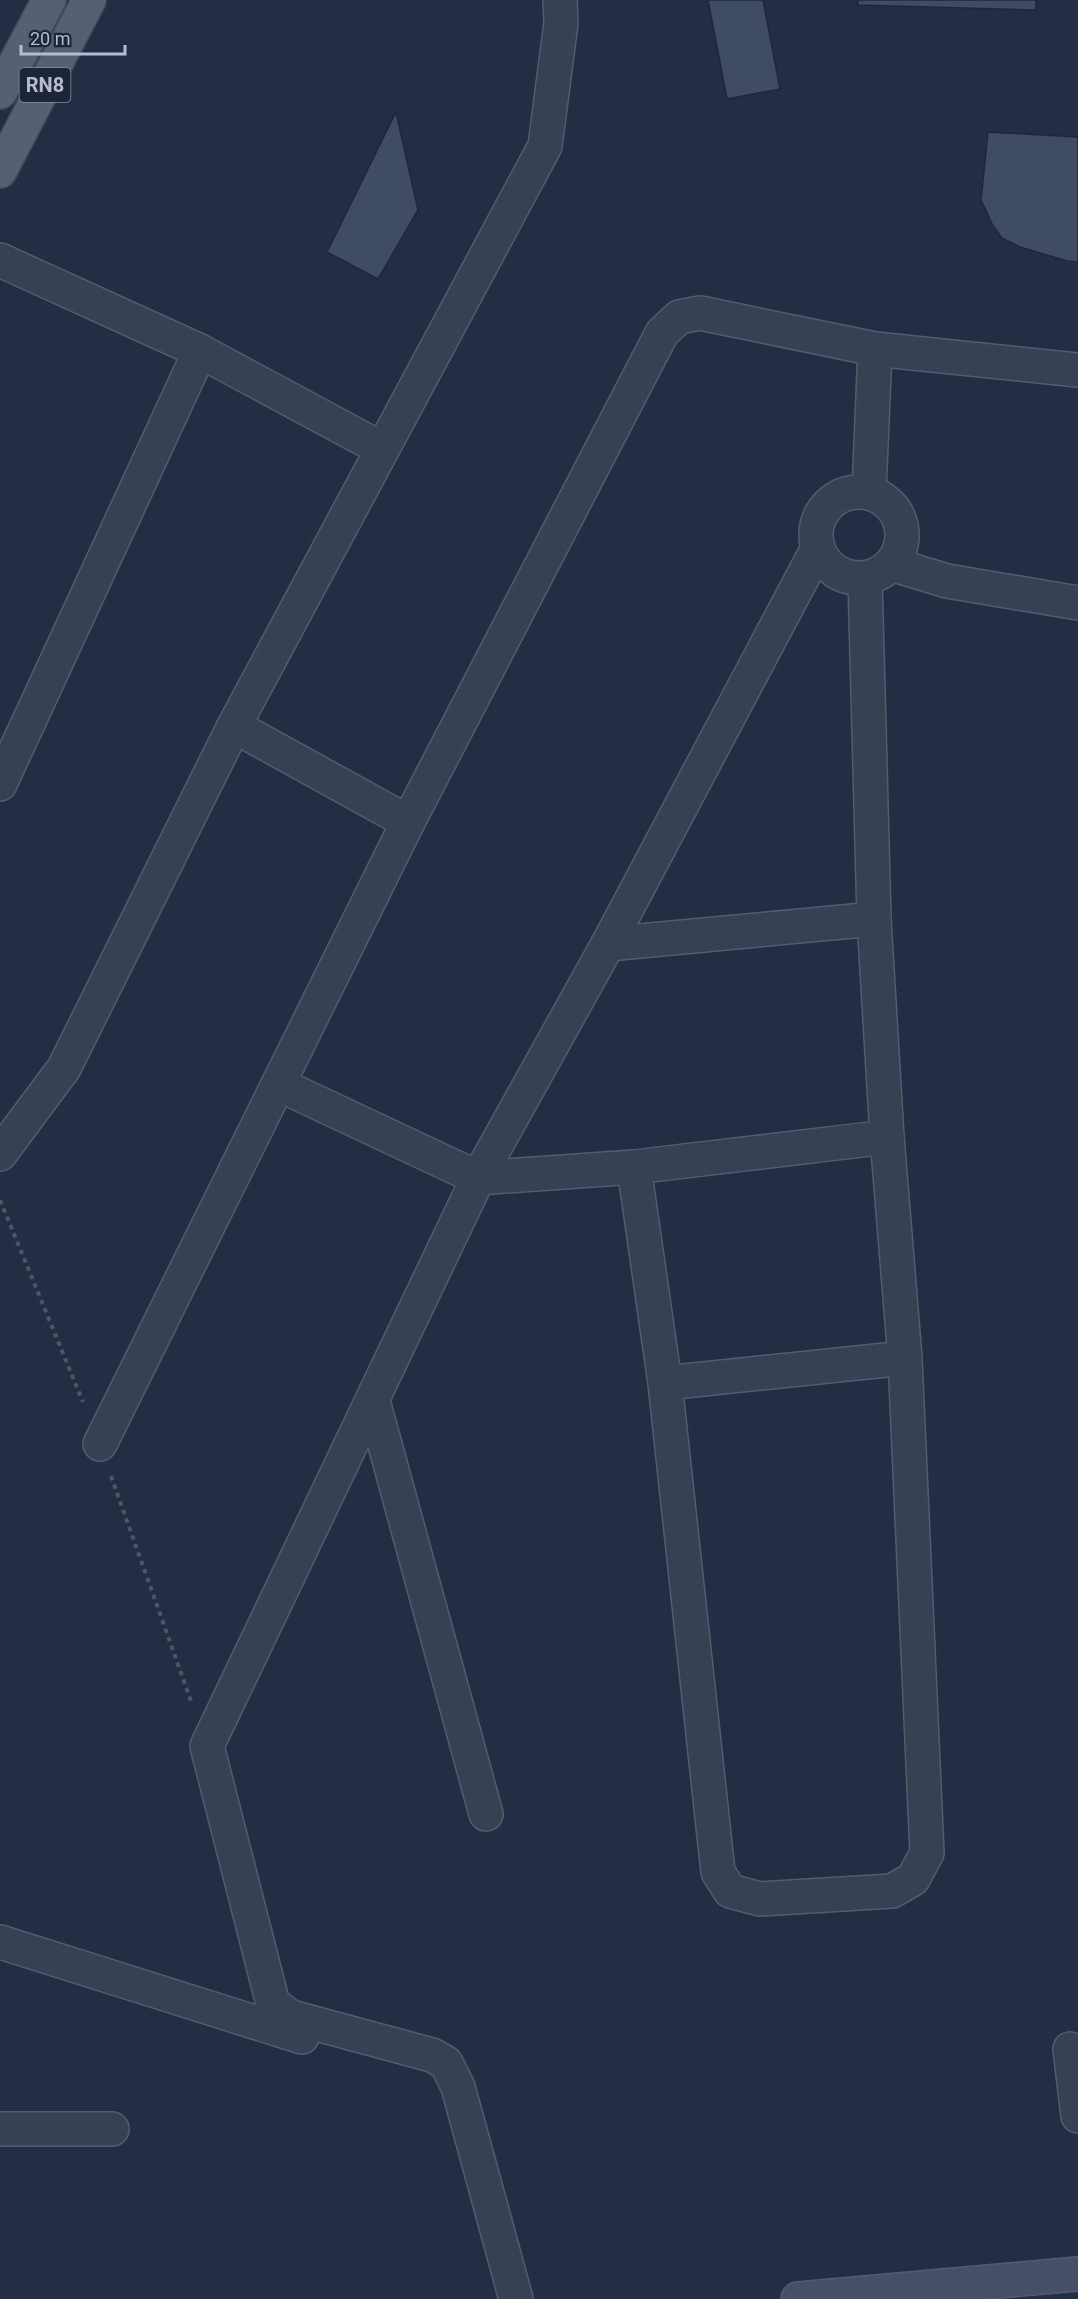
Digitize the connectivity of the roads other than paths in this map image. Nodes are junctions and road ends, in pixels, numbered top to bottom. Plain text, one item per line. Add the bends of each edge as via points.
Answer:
1 (49, 0) edge
2 (89, 0) edge
3 (560, 0) edge
4 (0, 92) edge
5 (0, 171) edge
6 (0, 260) edge
7 (875, 349) junction
8 (200, 351) junction
9 (1078, 370) edge
10 (382, 449) junction
11 (869, 492) junction
12 (818, 548) junction
13 (878, 571) junction
14 (1078, 603) edge
15 (234, 726) junction
16 (0, 784) edge
17 (408, 822) junction
18 (874, 919) junction
19 (608, 945) junction
20 (278, 1084) junction
21 (887, 1137) junction
22 (0, 1154) edge
23 (634, 1167) junction
24 (478, 1178) junction
25 (905, 1358) junction
26 (665, 1383) junction
27 (373, 1401) junction
28 (100, 1444) road end
29 (486, 1814) dead end
30 (0, 1942) edge
31 (1070, 2049) dead end
32 (458, 2087) junction
33 (1078, 2116) edge
34 (112, 2129) dead end
35 (0, 2130) edge
36 (1078, 2274) edge
37 (862, 2296) edge
38 (516, 2299) edge
39 (798, 2299) edge

1 - 4 main road, RN8
2 - 5 main road, RN8
3 - 10 street via 561,23 545,146
6 - 8 street
7 - 9 street
7 - 11 street
7 - 17 street via 700,313 679,317 662,333
8 - 10 street
8 - 16 street
10 - 15 street
11 - 12 street via 839,496 827,505 819,518
11 - 13 street via 894,508 903,537 900,551
12 - 13 street via 824,561 849,577
12 - 19 street
13 - 14 street
13 - 18 street
15 - 17 street
15 - 22 street via 64,1068
17 - 20 street
18 - 19 street
18 - 21 street
19 - 24 street
20 - 24 street
20 - 28 street
21 - 23 street
21 - 25 street
23 - 24 street
23 - 26 street
24 - 27 street
25 - 26 street
25 - 26 street via 927,1853 913,1879 892,1891 760,1899 730,1891 718,1872
27 - 29 street
27 - 32 street via 207,1746 273,2004 291,2017 432,2055 446,2063
30 - 32 street
31 - 33 street
32 - 38 street
34 - 35 street
36 - 37 street
37 - 39 street

